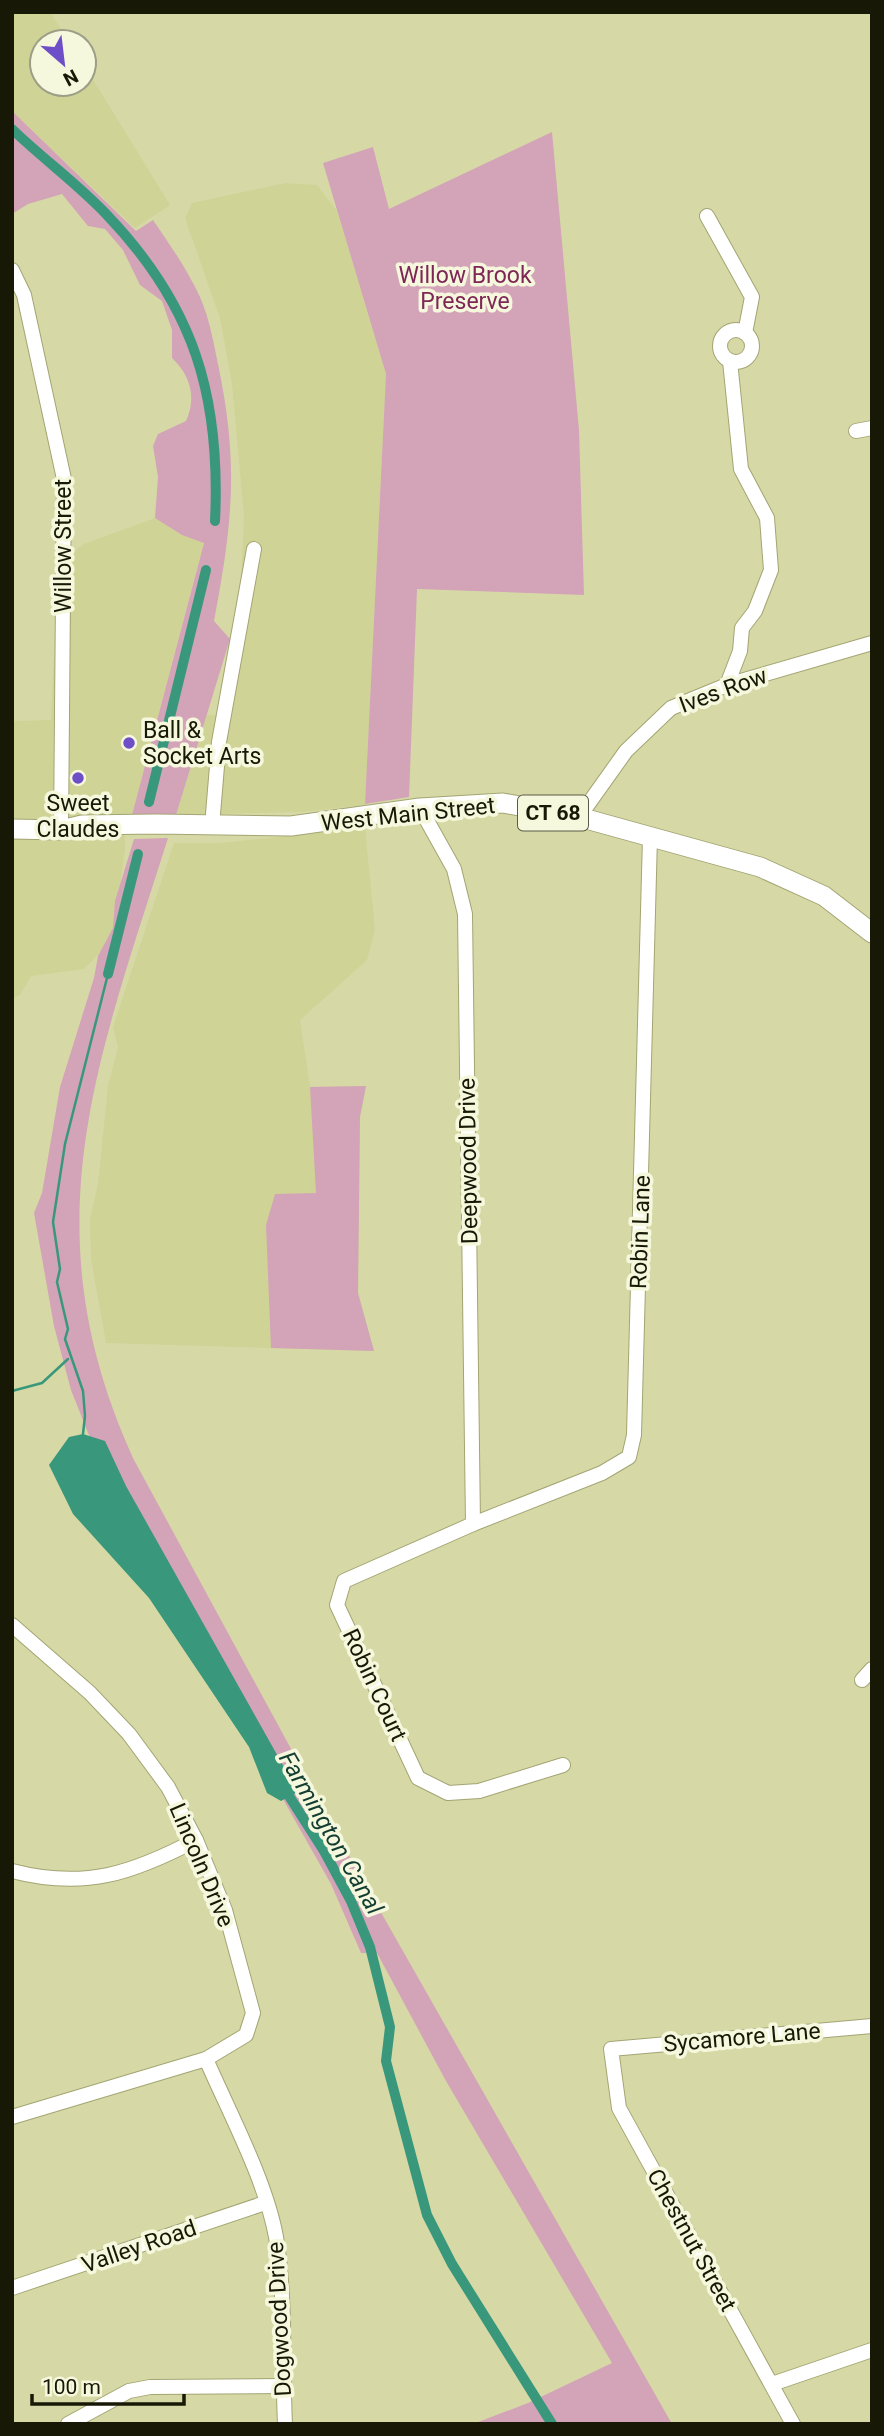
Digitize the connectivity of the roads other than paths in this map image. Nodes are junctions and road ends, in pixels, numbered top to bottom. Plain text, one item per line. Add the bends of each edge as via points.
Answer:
1 (707, 216) dead end
2 (12, 270) edge
3 (745, 333) junction
4 (730, 361) junction
5 (872, 428) edge
6 (856, 431) dead end
7 (254, 550) dead end
8 (872, 643) edge
9 (727, 685) junction
10 (420, 808) junction
11 (579, 817) junction
12 (212, 826) junction
13 (12, 830) edge
14 (61, 830) junction
15 (650, 837) junction
16 (872, 933) edge
17 (473, 1524) junction
18 (12, 1625) edge
19 (563, 1765) dead end
20 (197, 1840) junction
21 (12, 1871) edge
22 (872, 2026) edge
23 (611, 2049) joint
24 (206, 2059) junction
25 (12, 2117) edge
26 (265, 2203) junction
27 (12, 2288) edge
28 (872, 2350) edge
29 (772, 2384) junction
30 (283, 2386) junction
31 (68, 2424) edge
32 (285, 2424) edge
33 (793, 2424) edge

1 - 3 street via 752,297
2 - 14 street, Willow Street via 24,295 64,480
3 - 4 street via 751,341 750,351 744,359
3 - 4 street via 735,330 722,338 721,351
4 - 9 street via 741,469 767,518 771,570 755,611 741,628 740,651
5 - 6 street
7 - 12 street via 219,742
8 - 9 street, Ives Row
9 - 11 street, Ives Row via 671,708 626,751
10 - 11 main road, West Main Street / CT 68 via 503,803
10 - 12 main road, West Main Street / CT 68 via 290,826
10 - 17 street, Deepwood Drive via 454,869 465,914
11 - 15 main road, West Main Street / CT 68
12 - 14 main road, West Main Street / CT 68 via 142,836
13 - 14 main road, West Main Street / CT 68
15 - 16 main road, West Main Street / CT 68 via 766,870 824,896
15 - 17 street, Robin Lane via 634,1435 629,1457 602,1473
17 - 19 street, Robin Court via 344,1581 337,1605 418,1778 448,1793 479,1791
18 - 20 street, Lincoln Drive via 130,1734 168,1787
20 - 21 street via 144,1867 104,1877 61,1879
20 - 24 street, Lincoln Drive via 225,1910 253,2013 246,2035
22 - 23 street, Sycamore Lane
23 - 29 street, Chestnut Street via 619,2108
24 - 25 street, Lincoln Drive
24 - 26 street, Dogwood Drive
26 - 27 street, Valley Road
26 - 30 street, Dogwood Drive via 275,2235 282,2289
28 - 29 street
29 - 33 street, Chestnut Street
30 - 31 street via 128,2390
30 - 32 street, Dogwood Drive

